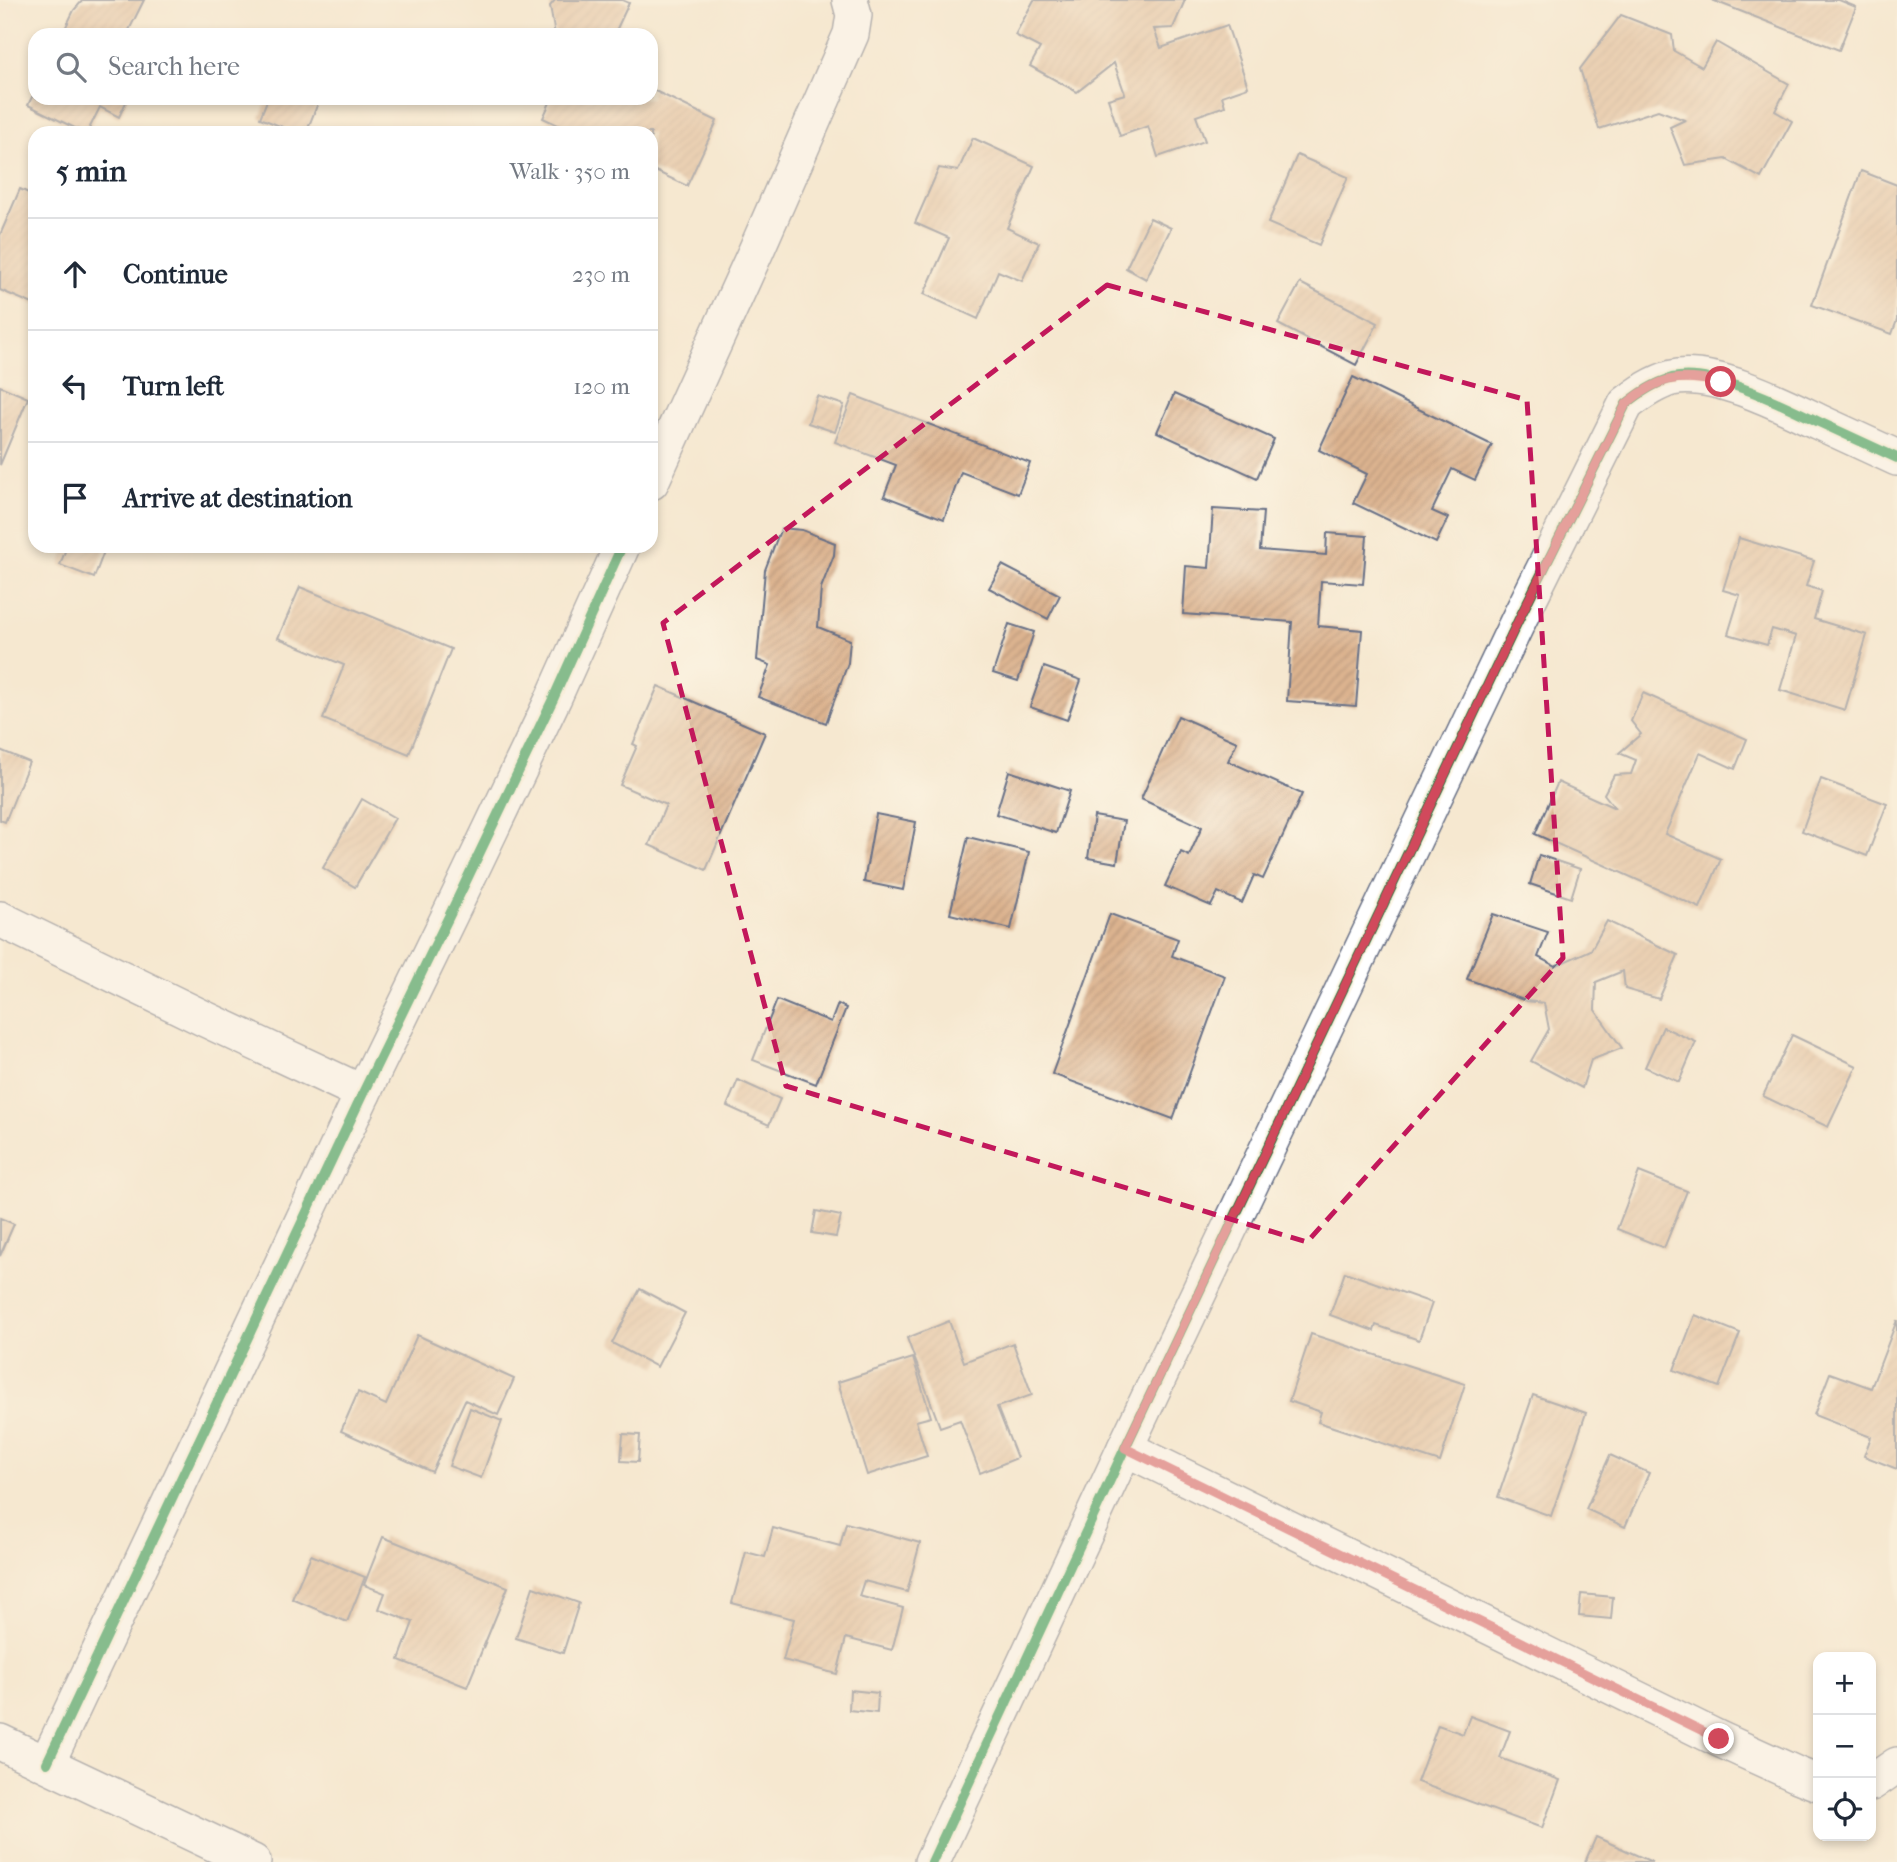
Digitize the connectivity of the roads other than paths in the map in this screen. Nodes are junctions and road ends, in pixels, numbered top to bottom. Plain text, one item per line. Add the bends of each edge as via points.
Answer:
1 (850, 0) edge
2 (1897, 458) edge
3 (658, 467) edge
4 (619, 553) edge
5 (0, 919) edge
6 (363, 1093) junction
7 (1125, 1448) junction
8 (0, 1742) edge
9 (47, 1763) junction
10 (1897, 1765) edge
11 (1876, 1780) edge
12 (1813, 1781) edge
13 (253, 1862) edge
14 (932, 1862) edge

1 - 3 street via 854,15 851,34
2 - 7 street via 1761,394 1721,382 1674,378 1641,391 1626,404
4 - 6 street
5 - 6 street
6 - 9 street
7 - 12 street
7 - 14 street
8 - 9 street
9 - 13 street
10 - 11 street

